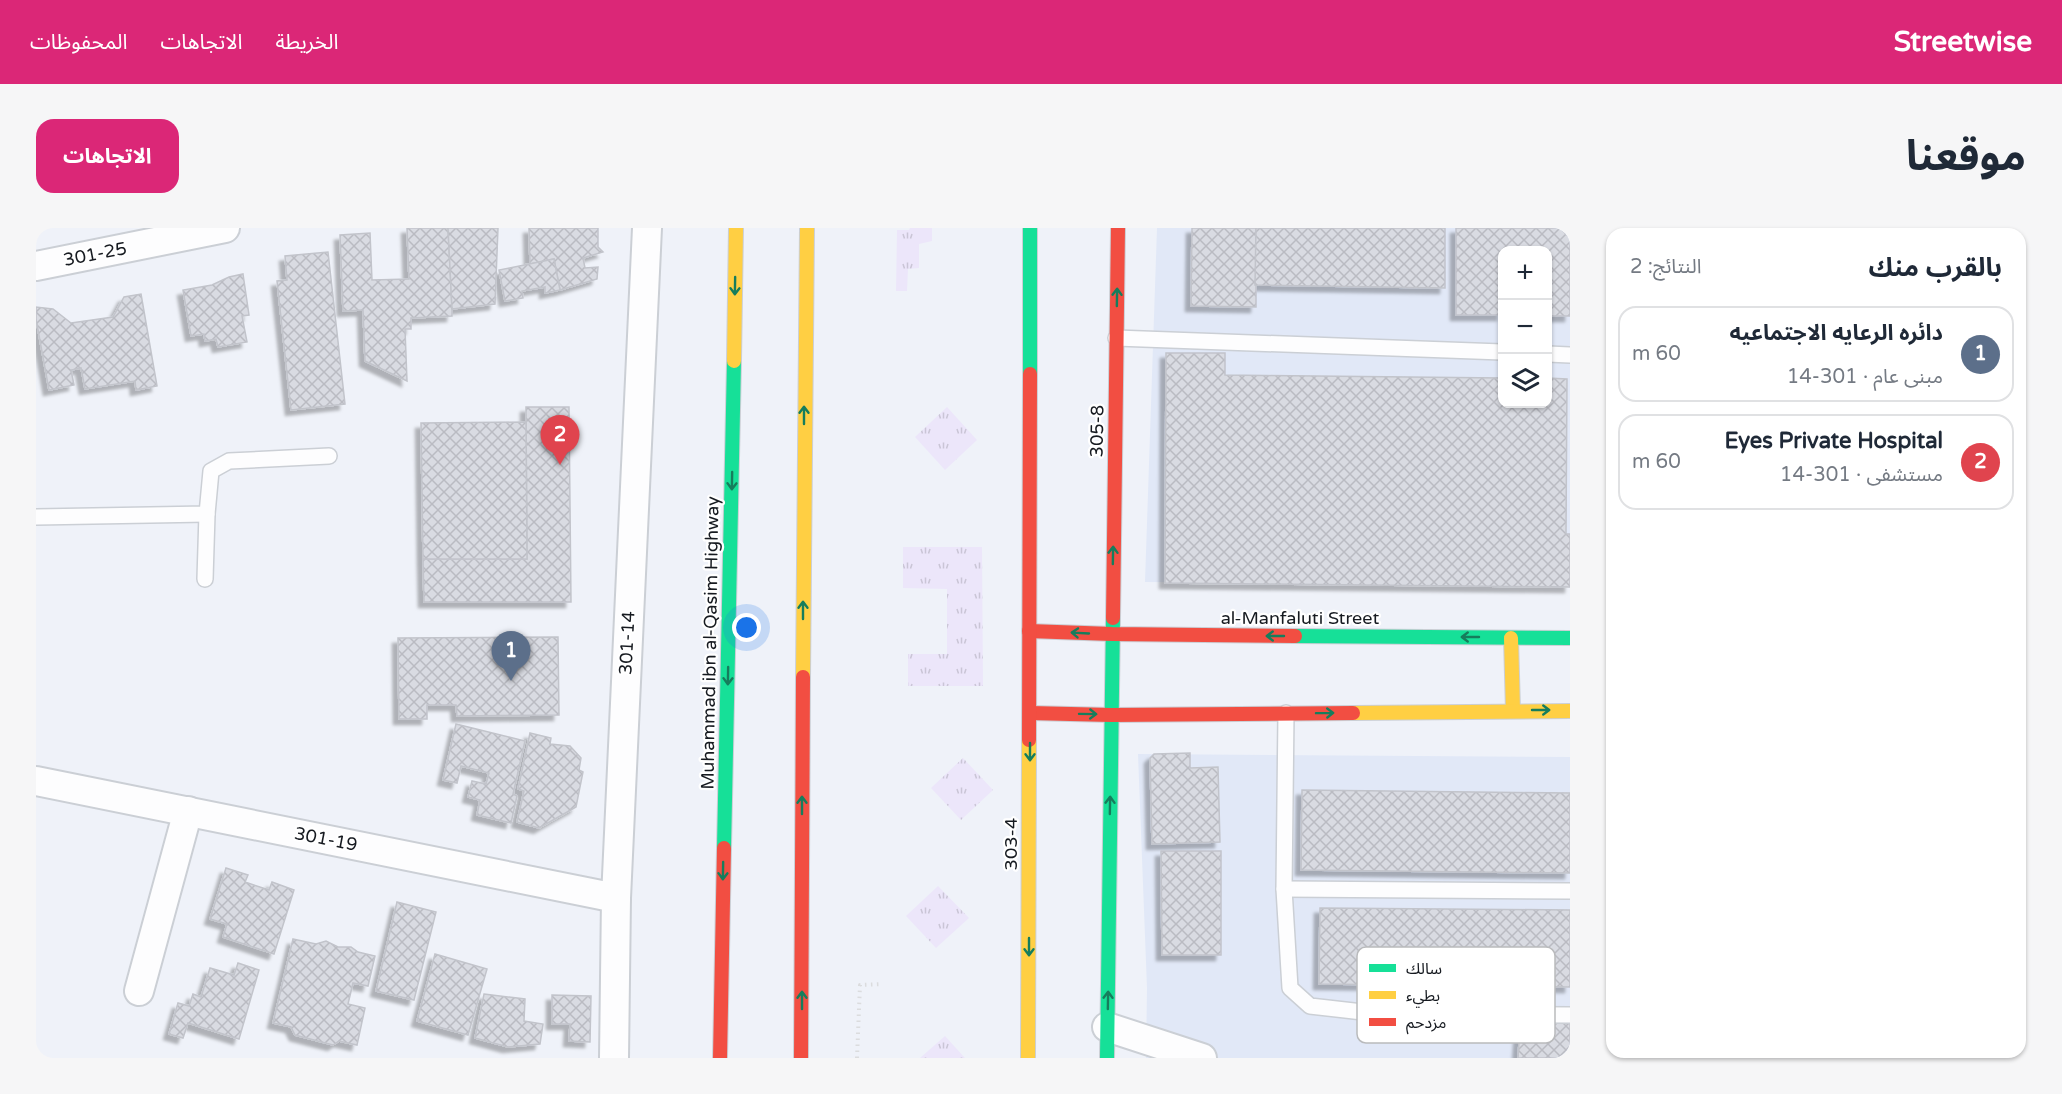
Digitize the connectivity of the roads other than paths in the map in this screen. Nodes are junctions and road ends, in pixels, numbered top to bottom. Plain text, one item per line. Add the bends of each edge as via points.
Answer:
1 (225, 228) edge
2 (647, 228) edge
3 (736, 228) edge
4 (807, 228) edge
5 (1030, 228) edge
6 (1118, 228) edge
7 (36, 266) edge
8 (1116, 338) junction
9 (1498, 352) edge
10 (1552, 354) edge
11 (1570, 355) edge
12 (329, 456) dead end
13 (207, 514) junction
14 (36, 516) edge
15 (205, 579) dead end
16 (1029, 631) junction
17 (1112, 634) junction
18 (1511, 638) junction
19 (1570, 638) edge
20 (1513, 711) junction
21 (1570, 711) edge
22 (1030, 713) junction
23 (1286, 713) junction
24 (1111, 715) junction
25 (36, 781) edge
26 (188, 811) junction
27 (1284, 889) junction
28 (1570, 891) edge
29 (616, 898) junction
30 (139, 991) dead end
31 (1357, 1011) edge
32 (1555, 1015) edge
33 (1570, 1015) edge
34 (1107, 1028) junction
35 (614, 1058) edge
36 (720, 1058) edge
37 (801, 1058) edge
38 (1028, 1058) edge
39 (1107, 1058) edge
40 (1202, 1058) edge

1 - 7 street, 301-25
2 - 29 street, 301-14
3 -> 36 main road, Muhammad ibn al-Qasim Highway
37 -> 4 main road
5 - 16 main road
8 -> 6 main road, 305-8
8 - 9 lane
17 -> 8 main road, 305-8
10 - 11 lane
12 - 13 lane via 229,461 219,465 211,471
13 - 14 lane
13 - 15 lane
17 -> 16 main road, al-Manfaluti Street
16 - 22 main road, 303-4
18 -> 17 main road, al-Manfaluti Street
17 - 24 main road
18 - 19 main road, al-Manfaluti Street
18 - 20 main road
20 -> 21 main road
23 -> 20 main road
22 -> 24 main road
22 -> 38 main road, 303-4
23 - 24 main road
23 - 27 lane
34 -> 24 main road
25 - 26 street, 301-19
26 - 29 street, 301-19
26 - 30 street
27 - 28 lane
27 - 31 lane via 1290,988 1310,1006
29 - 35 street, 301-14
32 - 33 lane
34 - 39 main road
34 - 40 street

